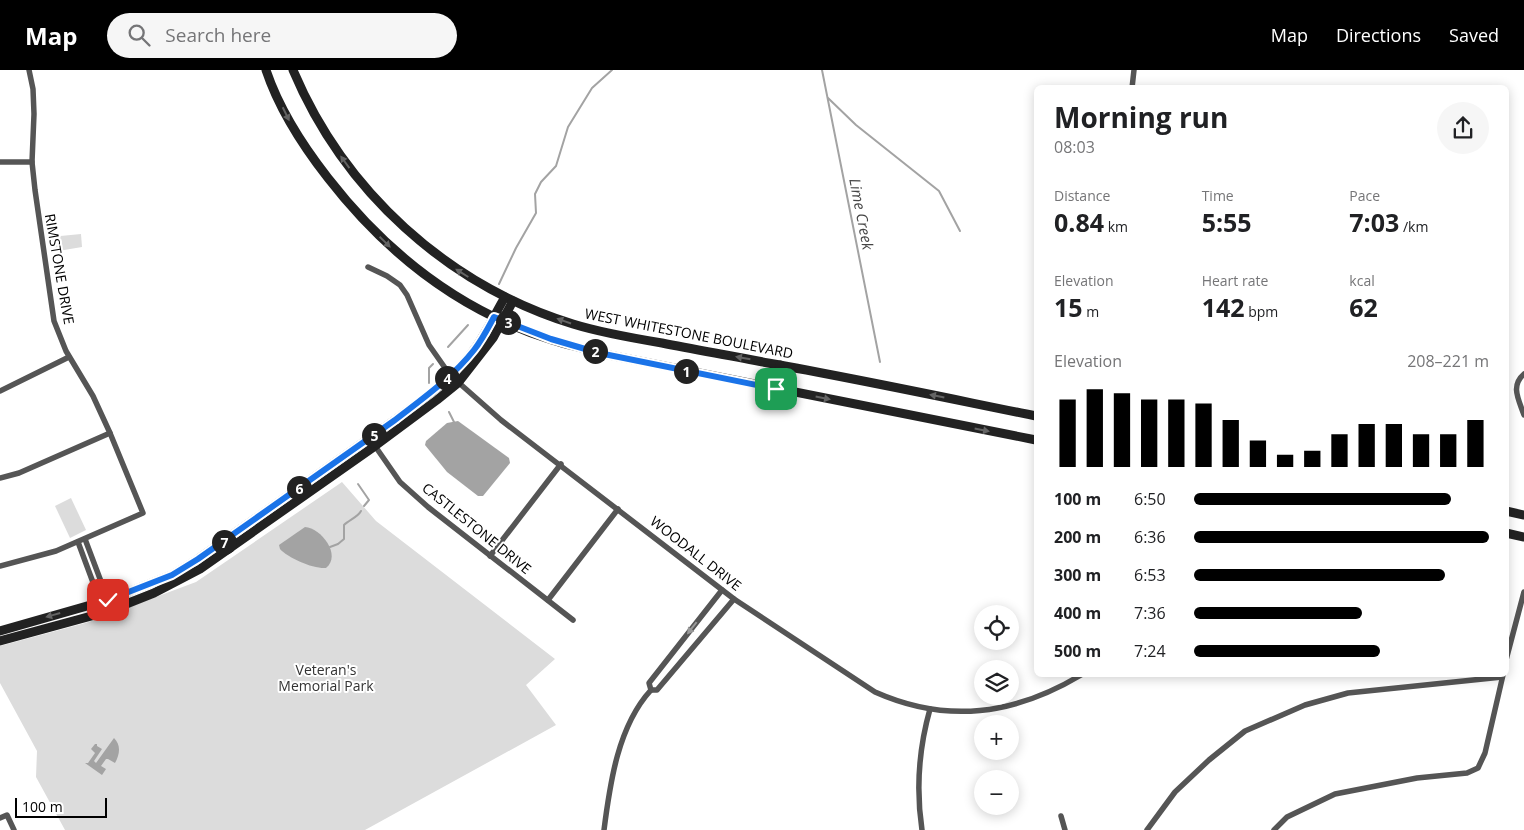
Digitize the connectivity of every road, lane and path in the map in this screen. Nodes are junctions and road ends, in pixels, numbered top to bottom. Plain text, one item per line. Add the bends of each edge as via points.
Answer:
1 (29, 70) edge
2 (266, 70) edge
3 (293, 70) edge
4 (1134, 70) edge
5 (1132, 85) edge
6 (0, 162) edge
7 (32, 162) junction
8 (368, 267) dead end
9 (509, 299) junction
10 (494, 317) junction
11 (504, 321) junction
12 (69, 357) junction
13 (780, 365) junction
14 (1524, 374) edge
15 (450, 375) junction
16 (458, 382) junction
17 (776, 389) junction
18 (0, 391) edge
19 (1524, 415) edge
20 (1034, 416) edge
21 (110, 433) junction
22 (1034, 440) edge
23 (375, 446) junction
24 (561, 464) junction
25 (0, 478) edge
26 (618, 509) junction
27 (1509, 512) edge
28 (1524, 515) edge
29 (1509, 534) edge
30 (1524, 537) edge
31 (85, 539) junction
32 (78, 542) junction
33 (490, 556) junction
34 (0, 566) edge
35 (722, 590) junction
36 (1524, 592) edge
37 (734, 599) junction
38 (548, 600) junction
39 (104, 601) junction
40 (106, 612) junction
41 (572, 620) dead end
42 (0, 630) edge
43 (0, 641) edge
44 (1509, 649) edge
45 (1077, 677) edge
46 (1493, 677) edge
47 (1502, 677) edge
48 (651, 690) junction
49 (930, 709) junction
50 (1061, 816) dead end
51 (0, 818) edge
52 (14, 830) edge
53 (604, 830) edge
54 (922, 830) edge
55 (1065, 830) edge
56 (1147, 830) edge
57 (1274, 830) edge

1 - 7 street, RIMSTONE DRIVE via 34,114
2 -> 10 main road via 290,121 350,206 414,266 450,292
9 -> 3 main road, WEST WHITESTONE BOULEVARD via 448,264 386,211 325,134
4 - 5 street
6 - 7 street
7 - 12 street, RIMSTONE DRIVE via 54,321
8 - 15 street, WOODALL DRIVE via 400,285 429,345
9 - 10 main road
9 - 11 main road
13 -> 9 main road, WEST WHITESTONE BOULEVARD via 611,334 573,324
10 - 11 main road
10 - 15 main road via 475,349
11 - 16 main road
11 - 17 main road via 599,353
12 - 18 street
12 - 21 street, RIMSTONE DRIVE via 93,396
13 - 17 main road
20 -> 13 main road, WEST WHITESTONE BOULEVARD
14 - 19 street via 1516,385
15 - 16 street, WOODALL DRIVE
15 - 39 main road via 395,420 198,559 172,575
16 - 23 main road
16 - 24 street, WOODALL DRIVE via 501,420
17 -> 22 main road
21 - 25 street
21 - 31 street, RIMSTONE DRIVE via 143,513
23 - 33 street, CASTLESTONE DRIVE via 400,482
23 - 40 main road via 200,569 154,593
24 - 26 street, WOODALL DRIVE
24 - 33 street
26 - 35 street, WOODALL DRIVE
26 - 38 street
27 - 28 main road
29 - 30 main road
31 - 32 street
31 - 39 street
32 - 34 street
32 - 39 street
33 - 38 street, CASTLESTONE DRIVE
35 - 37 street, WOODALL DRIVE
35 -> 48 street via 649,683
36 - 44 street
37 - 48 street via 657,690
37 - 49 street, WOODALL DRIVE via 875,692
38 - 41 street, CASTLESTONE DRIVE
39 - 40 street
39 -> 42 main road
40 - 43 main road
45 - 49 street, WOODALL DRIVE via 1025,702 997,709 963,712
46 - 56 street via 1348,694 1305,705 1245,731 1174,792
47 - 57 street via 1485,753 1478,768 1467,773 1418,778 1335,794 1287,817
48 - 53 street via 625,735
49 - 54 street via 920,752
50 - 55 street
51 - 52 street via 6,815

